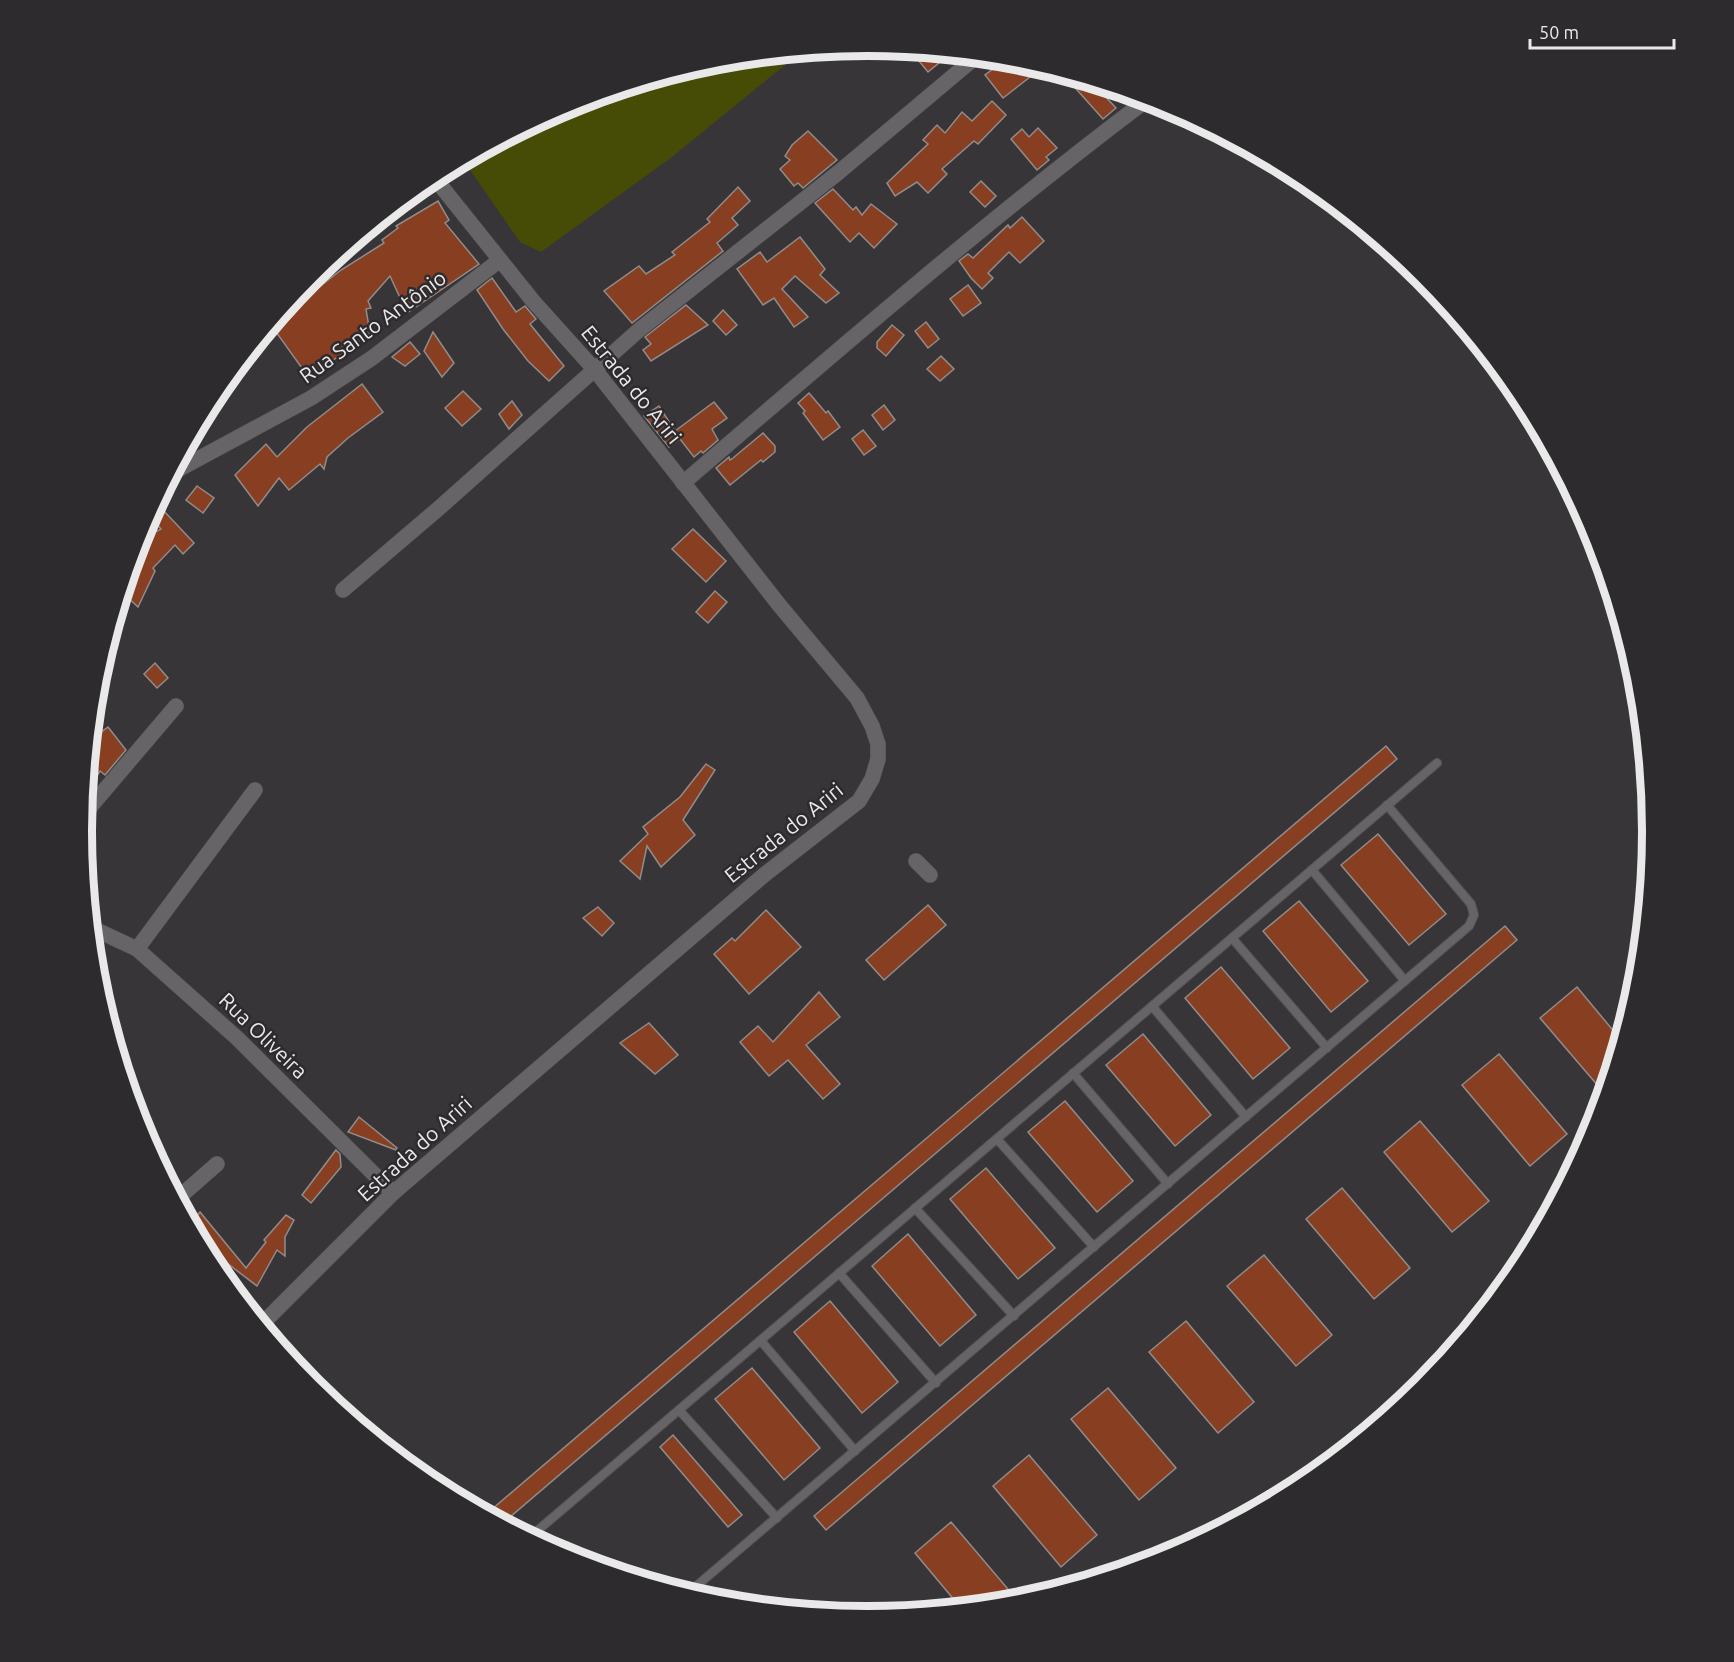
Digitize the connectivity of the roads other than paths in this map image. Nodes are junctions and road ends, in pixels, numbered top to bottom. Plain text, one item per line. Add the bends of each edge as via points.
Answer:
1 (970, 62) edge
2 (1139, 106) edge
3 (439, 184) edge
4 (500, 260) junction
5 (595, 370) junction
6 (182, 468) edge
7 (683, 483) junction
8 (343, 590) dead end
9 (176, 706) dead end
10 (1437, 763) dead end
11 (255, 790) dead end
12 (93, 804) edge
13 (1387, 805) junction
14 (916, 861) dead end
15 (1312, 870) junction
16 (930, 875) dead end
17 (98, 931) edge
18 (1232, 938) junction
19 (137, 949) junction
20 (1405, 981) junction
21 (1152, 1006) junction
22 (1327, 1048) junction
23 (1073, 1073) junction
24 (1246, 1117) junction
25 (997, 1138) junction
26 (216, 1164) dead end
27 (1168, 1184) junction
28 (393, 1193) junction
29 (182, 1195) edge
30 (915, 1208) junction
31 (1094, 1247) junction
32 (839, 1273) junction
33 (1014, 1316) junction
34 (266, 1320) edge
35 (760, 1341) junction
36 (936, 1383) junction
37 (679, 1410) junction
38 (855, 1451) junction
39 (777, 1518) junction
40 (536, 1532) edge
41 (700, 1584) junction
42 (696, 1587) edge
43 (698, 1588) edge

1 - 5 street
2 - 7 street via 952,252
3 - 4 street, Estrada do Ariri
4 - 5 street, Estrada do Ariri
4 - 6 street, Rua Santo Antônio via 372,358 320,392
5 - 7 street, Estrada do Ariri
5 - 8 street
7 - 28 street, Estrada do Ariri via 857,698 878,744 872,779 849,810 764,875
9 - 12 street
10 - 13 lane
11 - 19 street
13 - 15 lane
13 - 20 lane via 1471,904 1474,915 1469,926
14 - 16 street
15 - 18 lane
15 - 20 lane
17 - 19 street, Rua Oliveira
18 - 21 lane
18 - 22 lane
19 - 28 street, Rua Oliveira via 237,1038
20 - 22 lane
21 - 23 lane
21 - 24 lane
22 - 24 lane
23 - 25 lane
23 - 27 lane
24 - 27 lane
25 - 30 lane
25 - 31 lane
26 - 29 street
27 - 31 lane
28 - 34 street, Estrada do Ariri
30 - 32 lane
30 - 33 lane
31 - 33 lane
32 - 35 lane
32 - 36 lane
33 - 36 lane
35 - 37 lane
35 - 38 lane
36 - 38 lane
37 - 39 lane
37 - 40 lane
38 - 39 lane
39 - 41 lane
41 - 42 lane
41 - 43 lane

